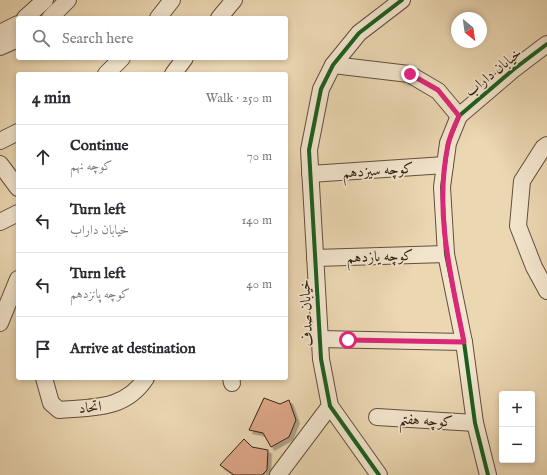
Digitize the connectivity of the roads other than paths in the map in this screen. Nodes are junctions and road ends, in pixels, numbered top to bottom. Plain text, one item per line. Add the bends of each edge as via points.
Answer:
1 (45, 0) edge
2 (68, 0) edge
3 (172, 0) edge
4 (234, 0) edge
5 (402, 0) edge
6 (27, 16) edge
7 (52, 16) edge
8 (160, 16) edge
9 (221, 16) edge
10 (16, 25) edge
11 (0, 33) edge
12 (16, 40) edge
13 (547, 44) edge
14 (0, 47) edge
15 (120, 60) edge
16 (184, 60) edge
17 (334, 65) junction
18 (108, 72) edge
19 (174, 72) edge
20 (459, 116) junction
21 (16, 133) edge
22 (0, 141) edge
23 (547, 145) edge
24 (0, 164) edge
25 (445, 165) junction
26 (310, 174) junction
27 (16, 185) edge
28 (16, 214) edge
29 (0, 222) edge
30 (446, 254) junction
31 (315, 258) junction
32 (16, 284) edge
33 (547, 291) edge
34 (0, 323) edge
35 (319, 339) junction
36 (464, 342) junction
37 (45, 380) edge
38 (145, 380) edge
39 (330, 406) junction
40 (377, 417) dead end
41 (476, 423) junction
42 (278, 475) edge
43 (379, 475) edge
44 (488, 475) edge

1 - 6 street
2 - 7 street
3 - 8 street
4 - 9 street
5 - 17 street, خیابان صدف via 359,33
10 - 11 street
12 - 14 street
13 - 20 street, خیابان داراب
15 - 18 street
16 - 19 street
17 - 20 street via 410,74 438,90
17 - 26 street, خیابان صدف via 321,90 315,117 309,150
20 - 25 street, خیابان داراب via 448,143
21 - 22 street
23 - 33 street via 522,181 518,226 534,267
24 - 27 street
25 - 26 street, کوچه سیزدهم
25 - 30 street, خیابان داراب via 442,187
26 - 31 street, خیابان صدف
28 - 29 street
30 - 31 street, کوچه یازدهم
30 - 36 street, خیابان داراب
31 - 35 street, خیابان صدف
32 - 34 street
35 - 36 street
35 - 39 street, خیابان صدف
36 - 41 street, خیابان داراب
37 - 38 street, اتحاد via 51,403 59,410 115,405 138,390
39 - 42 street
39 - 43 street, خیابان صدف
40 - 41 street, کوچه هفتم
41 - 44 street, خیابان داراب

